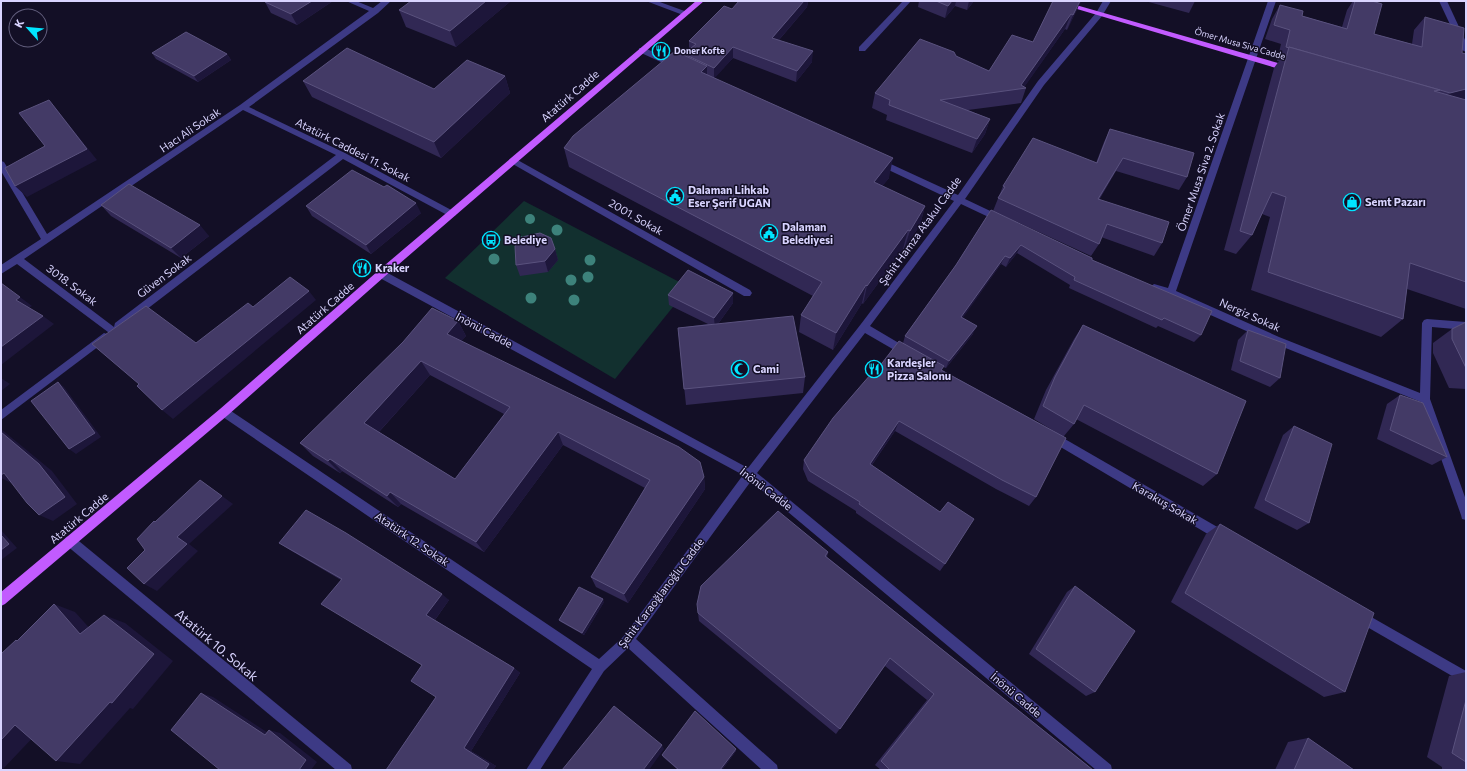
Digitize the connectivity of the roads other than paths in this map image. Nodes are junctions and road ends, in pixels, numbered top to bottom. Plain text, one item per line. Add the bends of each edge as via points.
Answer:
1 (350, 1) edge
2 (387, 1) edge
3 (650, 1) edge
4 (700, 1) edge
5 (907, 1) edge
6 (1054, 1) edge
7 (1107, 1) edge
8 (1272, 1) edge
9 (1443, 1) edge
10 (375, 11) junction
11 (686, 13) junction
12 (1099, 14) junction
13 (862, 49) dead end
14 (642, 50) junction
15 (1466, 50) edge
16 (1252, 58) junction
17 (686, 70) edge
18 (1298, 71) edge
19 (243, 107) junction
20 (342, 155) junction
21 (872, 159) edge
22 (514, 161) junction
23 (1, 164) edge
24 (959, 200) junction
25 (452, 214) junction
26 (1008, 223) edge
27 (46, 240) junction
28 (17, 259) junction
29 (1, 270) edge
30 (381, 274) junction
31 (1143, 284) edge
32 (747, 293) dead end
33 (1171, 293) junction
34 (1466, 326) edge
35 (864, 327) junction
36 (112, 331) junction
37 (919, 359) edge
38 (1425, 398) junction
39 (224, 412) junction
40 (1, 416) edge
41 (1042, 431) edge
42 (750, 474) junction
43 (1466, 516) edge
44 (70, 541) junction
45 (1234, 543) edge
46 (1, 600) edge
47 (1350, 610) edge
48 (628, 640) junction
49 (600, 667) junction
50 (1466, 678) edge
51 (346, 770) edge
52 (532, 770) edge
53 (772, 770) edge
54 (1106, 770) edge

1 - 10 street
2 - 10 street, Hacı Ali Sokak
3 - 11 street
4 - 11 main road, Atatürk Cadde
5 - 13 street
6 - 12 main road, Ömer Musa Siva Cadde
7 - 12 street, Şehit Hamza Atakul Cadde
8 - 16 street, Ömer Musa Siva 2. Sokak
9 - 15 street
10 - 19 street, Hacı Ali Sokak
11 - 14 main road, Atatürk Cadde
12 - 16 main road, Ömer Musa Siva Cadde
12 - 24 street, Şehit Hamza Atakul Cadde via 1041,83
14 - 17 street
14 - 22 main road, Atatürk Cadde
16 - 18 main road, Ömer Musa Siva Cadde
16 - 33 street, Ömer Musa Siva 2. Sokak
19 - 20 street, Atatürk Caddesi 11. Sokak
19 - 27 street, Hacı Ali Sokak
20 - 25 street, Atatürk Caddesi 11. Sokak
20 - 36 street, Güven Sokak
21 - 24 street
22 - 25 main road, Atatürk Cadde
22 - 32 street, 2001. Sokak
23 - 27 street
24 - 26 street
24 - 35 street, Şehit Hamza Atakul Cadde
25 - 30 main road, Atatürk Cadde
27 - 28 street, Hacı Ali Sokak
28 - 29 street, Hacı Ali Sokak
28 - 36 street, 3018. Sokak
30 - 39 main road, Atatürk Cadde
30 - 42 street, İnönü Cadde
31 - 33 street, Nergiz Sokak
33 - 38 street, Nergiz Sokak via 1276,340
34 - 38 street via 1427,323
35 - 37 street
35 - 42 street, Şehit Hamza Atakul Cadde
36 - 40 street, Güven Sokak
38 - 43 street
39 - 44 main road, Atatürk Cadde
39 - 49 street, Atatürk 12. Sokak
41 - 45 street, Karakuş Sokak
42 - 48 street, Şehit Karaoğlanoğlu Cadde
42 - 54 street, İnönü Cadde
44 - 46 main road, Atatürk Cadde
44 - 51 street, Atatürk 10. Sokak
47 - 50 street
48 - 49 street, Şehit Karaoğlanoğlu Cadde
48 - 53 street
49 - 52 street, Şehit Karaoğlanoğlu Cadde

